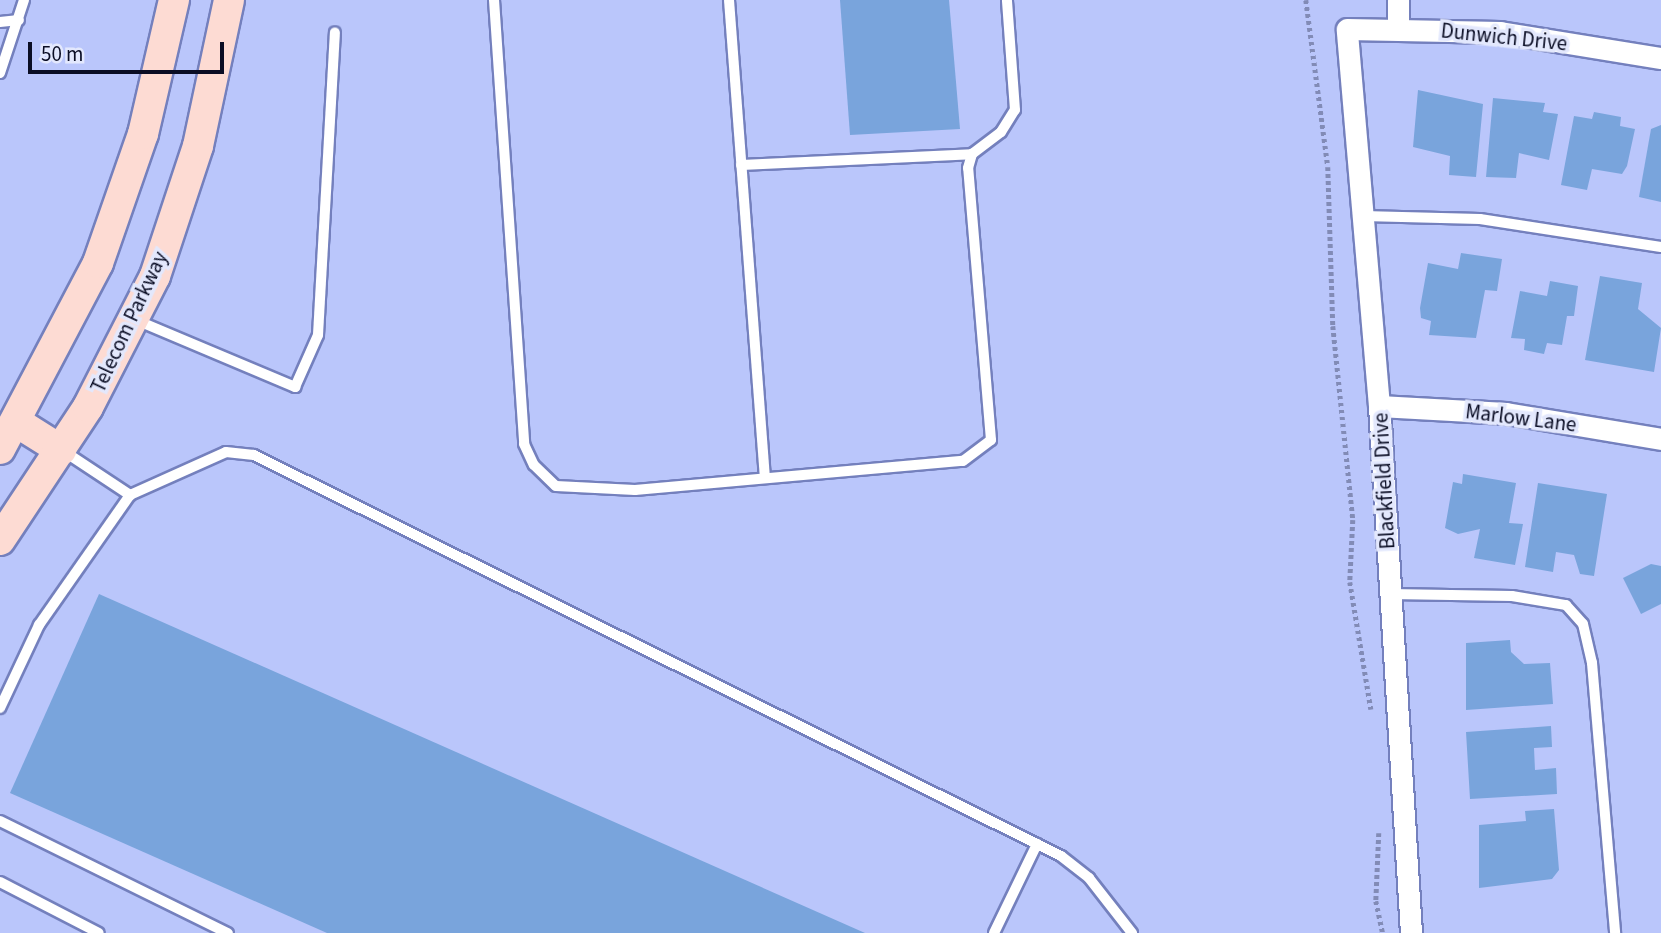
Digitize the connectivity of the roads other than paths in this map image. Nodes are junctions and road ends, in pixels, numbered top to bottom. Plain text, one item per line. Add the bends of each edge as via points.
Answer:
1 (24, 0) edge
2 (173, 0) edge
3 (229, 0) edge
4 (494, 0) edge
5 (729, 0) edge
6 (1007, 0) edge
7 (1398, 0) edge
8 (19, 20) junction
9 (0, 22) edge
10 (1398, 28) junction
11 (1347, 29) joint
12 (335, 32) dead end
13 (1661, 58) edge
14 (0, 73) edge
15 (972, 155) junction
16 (741, 166) junction
17 (1363, 216) junction
18 (1661, 247) edge
19 (134, 318) junction
20 (1379, 406) junction
21 (9, 417) edge
22 (1661, 439) edge
23 (0, 449) edge
24 (61, 450) junction
25 (765, 478) junction
26 (130, 495) junction
27 (0, 540) edge
28 (1390, 594) junction
29 (0, 708) edge
30 (0, 821) edge
31 (1037, 844) junction
32 (0, 882) edge
33 (99, 933) edge
34 (228, 933) edge
35 (994, 933) edge
36 (1132, 933) edge
37 (1410, 933) edge
38 (1615, 933) edge

1 - 8 lane
2 - 21 street via 155,94 98,263
3 - 19 street, Telecom Parkway via 198,146 155,276
4 - 25 lane via 522,417 534,465 556,485 635,490
5 - 16 lane
6 - 15 lane via 1015,110 1001,132
7 - 10 street
8 - 9 lane
8 - 14 lane
10 - 11 street, Dunwich Drive
10 - 13 street, Dunwich Drive via 1500,32
11 - 17 street, Blackfield Drive
12 - 19 lane via 318,335 296,387
15 - 16 lane
15 - 25 lane via 991,440 963,461
16 - 25 lane
17 - 18 lane via 1480,219
17 - 20 street, Blackfield Drive
19 - 24 street, Telecom Parkway
20 - 22 street, Marlow Lane via 1506,413
20 - 28 street, Blackfield Drive
21 - 23 street
21 - 24 street
24 - 26 lane
24 - 27 street, Telecom Parkway
26 - 29 lane via 38,625
26 - 31 lane via 226,452 254,456
28 - 37 street, Blackfield Drive
28 - 38 lane via 1512,596 1566,605 1583,624 1592,663
30 - 34 lane
31 - 35 lane
31 - 36 lane via 1089,877
32 - 33 lane

